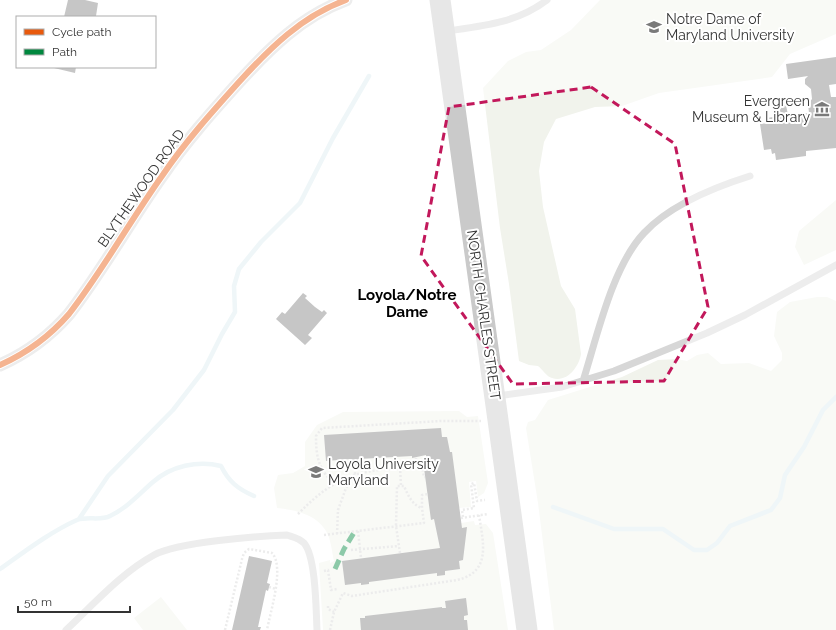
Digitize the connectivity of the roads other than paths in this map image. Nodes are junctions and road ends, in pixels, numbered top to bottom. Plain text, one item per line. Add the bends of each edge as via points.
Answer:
1 (346, 0) edge
2 (440, 0) edge
3 (547, 0) edge
4 (445, 31) junction
5 (750, 176) dead end
6 (834, 267) edge
7 (0, 365) edge
8 (583, 381) junction
9 (495, 396) junction
10 (66, 630) edge
11 (317, 630) edge
12 (527, 630) edge

1 - 7 street, BLYTHEWOOD ROAD via 303,21 253,67 173,160 69,314 43,340
2 - 4 main road, NORTH CHARLES STREET
3 - 4 lane via 527,13 507,21
4 - 9 main road, NORTH CHARLES STREET
5 - 8 lane via 685,203 644,233 615,282
6 - 8 lane via 707,333
8 - 9 lane via 538,391
9 - 12 main road, NORTH CHARLES STREET
10 - 11 lane via 122,578 156,554 188,546 287,535 304,542 311,559

